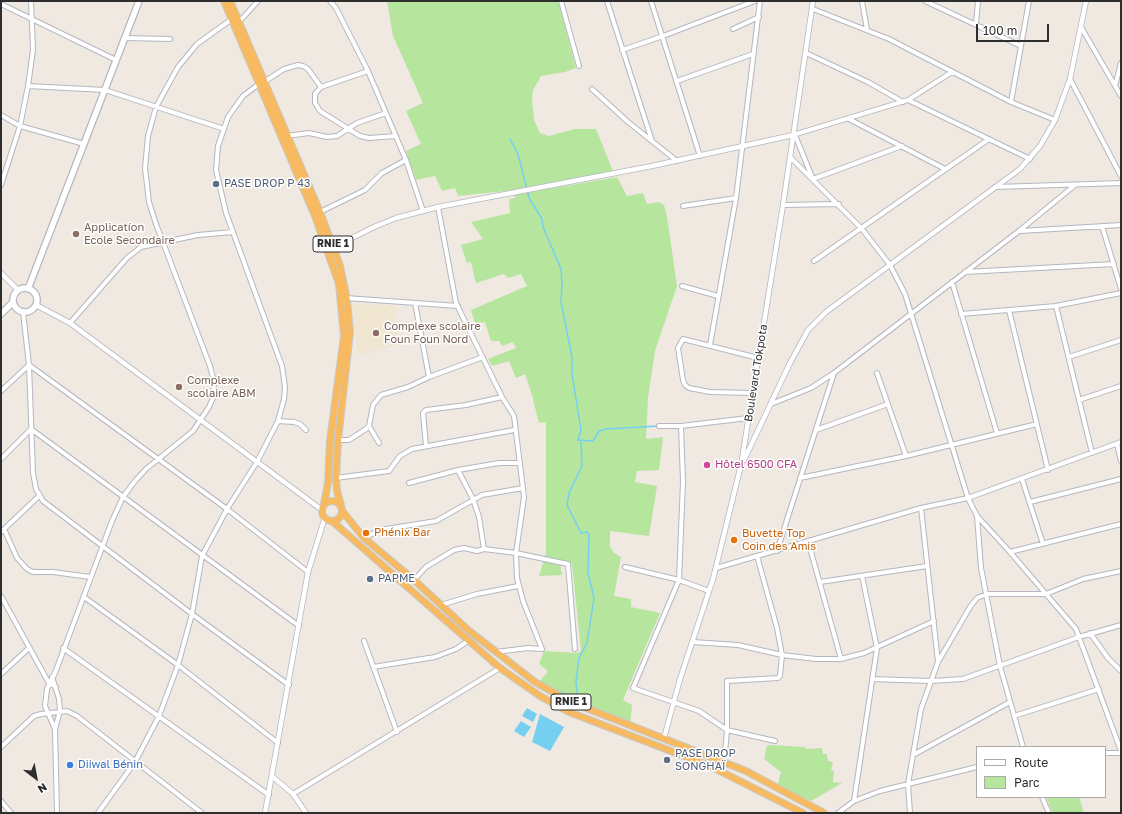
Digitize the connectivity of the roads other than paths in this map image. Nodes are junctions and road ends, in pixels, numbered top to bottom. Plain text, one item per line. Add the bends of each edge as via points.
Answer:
1 (31, 1) edge
2 (139, 1) edge
3 (224, 1) edge
4 (230, 1) edge
5 (258, 1) edge
6 (330, 1) edge
7 (561, 1) edge
8 (607, 1) edge
9 (651, 1) edge
10 (755, 1) edge
11 (760, 1) edge
12 (813, 1) edge
13 (862, 1) edge
14 (926, 1) edge
15 (978, 1) edge
16 (1029, 1) edge
17 (1086, 1) edge
18 (1, 4) edge
19 (813, 8) junction
20 (759, 17) junction
21 (32, 18) junction
22 (232, 19) junction
23 (239, 22) junction
24 (976, 24) junction
25 (1081, 27) junction
26 (733, 29) dead end
27 (866, 30) junction
28 (663, 36) junction
29 (125, 38) junction
30 (170, 39) dead end
31 (1021, 46) junction
32 (622, 50) junction
33 (806, 53) junction
34 (753, 54) junction
35 (116, 60) junction
36 (1121, 63) edge
37 (579, 66) dead end
38 (368, 71) junction
39 (952, 72) junction
40 (1070, 79) junction
41 (677, 81) junction
42 (261, 83) junction
43 (28, 86) junction
44 (1115, 86) junction
45 (321, 87) junction
46 (592, 89) dead end
47 (105, 90) junction
48 (1121, 96) edge
49 (908, 100) junction
50 (903, 102) junction
51 (1010, 102) junction
52 (156, 107) junction
53 (386, 112) junction
54 (1, 115) edge
55 (849, 119) junction
56 (1055, 120) junction
57 (20, 126) junction
58 (348, 128) junction
59 (224, 129) junction
60 (794, 135) junction
61 (287, 136) junction
62 (396, 136) junction
63 (989, 139) junction
64 (652, 141) junction
65 (84, 144) junction
66 (903, 146) junction
67 (742, 147) junction
68 (700, 156) junction
69 (790, 157) junction
70 (1030, 159) junction
71 (406, 160) junction
72 (677, 161) junction
73 (945, 169) junction
74 (1121, 176) edge
75 (813, 179) junction
76 (1121, 183) edge
77 (1, 185) edge
78 (1075, 185) junction
79 (996, 187) junction
80 (736, 198) junction
81 (783, 204) junction
82 (839, 204) junction
83 (683, 206) dead end
84 (438, 207) junction
85 (423, 211) junction
86 (320, 212) junction
87 (1121, 225) edge
88 (1102, 226) junction
89 (862, 229) junction
90 (1019, 231) junction
91 (233, 232) junction
92 (164, 242) junction
93 (334, 247) junction
94 (814, 261) dead end
95 (1114, 264) junction
96 (890, 265) junction
97 (966, 272) junction
98 (1, 273) edge
99 (952, 282) junction
100 (682, 286) dead end
101 (28, 289) junction
102 (1121, 289) edge
103 (18, 290) junction
104 (1121, 293) edge
105 (718, 296) junction
106 (346, 298) junction
107 (13, 302) junction
108 (415, 303) junction
109 (36, 305) junction
110 (458, 306) junction
111 (1056, 306) junction
112 (1009, 310) junction
113 (23, 312) junction
114 (912, 312) junction
115 (1, 314) edge
116 (961, 314) junction
117 (70, 323) junction
118 (1121, 340) edge
119 (710, 345) junction
120 (484, 357) junction
121 (1068, 357) junction
122 (758, 358) junction
123 (29, 365) junction
124 (834, 373) junction
125 (877, 373) dead end
126 (429, 377) junction
127 (1121, 386) edge
128 (1, 391) edge
129 (752, 393) junction
130 (502, 397) junction
131 (1079, 400) junction
132 (771, 404) junction
133 (888, 404) junction
134 (748, 418) junction
135 (201, 420) junction
136 (278, 422) junction
137 (1037, 424) junction
138 (369, 426) junction
139 (659, 426) dead end
140 (681, 426) junction
141 (31, 429) junction
142 (306, 430) dead end
143 (514, 430) junction
144 (816, 430) junction
145 (997, 433) junction
146 (338, 440) junction
147 (379, 443) dead end
148 (1119, 443) edge
149 (952, 445) junction
150 (426, 446) junction
151 (1092, 453) junction
152 (906, 456) junction
153 (1, 459) edge
154 (158, 459) junction
155 (1121, 461) edge
156 (258, 462) junction
157 (520, 463) junction
158 (741, 465) junction
159 (458, 470) junction
160 (1048, 470) junction
161 (336, 478) junction
162 (800, 478) junction
163 (1022, 479) junction
164 (1121, 480) edge
165 (409, 483) dead end
166 (523, 488) junction
167 (39, 496) junction
168 (123, 497) junction
169 (968, 498) junction
170 (473, 499) junction
171 (1030, 502) junction
172 (341, 505) junction
173 (323, 507) junction
174 (921, 508) junction
175 (227, 509) junction
176 (343, 512) junction
177 (977, 516) junction
178 (325, 518) junction
179 (332, 521) junction
180 (1121, 524) edge
181 (3, 531) edge
182 (364, 538) junction
183 (808, 541) junction
184 (1043, 544) junction
185 (102, 545) junction
186 (484, 549) junction
187 (777, 551) junction
188 (1010, 552) junction
189 (516, 553) junction
190 (202, 556) junction
191 (757, 556) junction
192 (927, 566) junction
193 (625, 567) dead end
194 (716, 568) junction
195 (1121, 571) edge
196 (308, 572) junction
197 (862, 576) junction
198 (90, 577) junction
199 (414, 580) junction
200 (678, 580) junction
201 (820, 582) junction
202 (518, 586) junction
203 (709, 592) junction
204 (987, 594) junction
205 (1046, 594) junction
206 (1, 596) edge
207 (84, 597) junction
208 (2, 602) edge
209 (441, 605) junction
210 (192, 614) junction
211 (934, 620) junction
212 (1121, 625) edge
213 (299, 626) junction
214 (1090, 633) junction
215 (1079, 636) junction
216 (364, 641) dead end
217 (468, 641) junction
218 (693, 642) junction
219 (29, 648) junction
220 (63, 648) junction
221 (877, 648) junction
222 (575, 649) dead end
223 (495, 652) junction
224 (782, 654) junction
225 (840, 659) junction
226 (938, 662) junction
227 (178, 665) junction
228 (1000, 666) junction
229 (374, 667) junction
230 (500, 668) junction
231 (1121, 671) edge
232 (1, 674) edge
233 (52, 678) junction
234 (872, 679) junction
235 (931, 681) junction
236 (49, 683) junction
237 (289, 685) junction
238 (56, 687) junction
239 (1099, 689) junction
240 (1010, 702) junction
241 (673, 703) junction
242 (60, 711) junction
243 (48, 713) junction
244 (159, 716) junction
245 (1014, 716) junction
246 (55, 729) junction
247 (727, 730) junction
248 (397, 732) junction
249 (664, 738) junction
250 (775, 741) dead end
251 (278, 743) junction
252 (1023, 746) edge
253 (1, 747) edge
254 (1121, 752) edge
255 (1106, 753) edge
256 (725, 754) dead end
257 (913, 755) junction
258 (135, 762) junction
259 (976, 767) edge
260 (273, 777) junction
261 (908, 784) junction
262 (293, 794) junction
263 (269, 795) junction
264 (1042, 798) edge
265 (1, 801) edge
266 (854, 801) junction
267 (101, 812) edge
268 (12, 813) edge
269 (57, 813) edge
270 (202, 813) edge
271 (265, 813) edge
272 (306, 813) edge
273 (803, 813) edge
274 (824, 813) edge
275 (838, 813) edge
276 (910, 813) edge
277 (1049, 813) edge

1 - 21 street
2 - 29 main road
3 - 22 highway, RNIE 1
4 - 23 highway, RNIE 1
5 - 23 street
6 - 38 street
7 - 37 street
8 - 32 street
9 - 28 street
10 - 28 street
11 - 20 street
12 - 19 street, Boulevard Tokpota
13 - 27 street
14 - 24 street
15 - 24 street
16 - 31 street
17 - 25 street
18 - 21 street
19 - 27 street
19 - 33 street, Boulevard Tokpota
20 - 26 street
20 - 34 street
21 - 35 street
21 - 43 street via 33,50
22 - 42 highway, RNIE 1
22 - 52 street via 190,51
23 - 42 highway, RNIE 1
24 - 31 street
25 - 40 street
25 - 44 street
27 - 39 street via 889,39
28 - 32 street
28 - 41 street
29 - 30 street
29 - 35 main road
31 - 51 street
32 - 64 street
33 - 50 street via 868,82
33 - 60 street, Boulevard Tokpota
34 - 41 street
34 - 67 street
35 - 47 main road
36 - 44 street
38 - 45 street
38 - 53 street
39 - 49 street
39 - 51 street
40 - 56 street
40 - 74 street
41 - 68 street
42 - 45 street via 288,67 298,65 308,69
42 - 59 street via 243,96 228,117
42 - 61 highway, RNIE 1
42 - 173 highway, RNIE 1 via 328,249 342,301 343,354
43 - 47 street
43 - 57 street
44 - 48 street
45 - 58 street via 314,98 317,107
46 - 64 street
47 - 52 street
47 - 65 main road
49 - 50 street
49 - 63 street
50 - 55 street
51 - 56 street
52 - 59 street
52 - 92 street via 148,136 145,168 149,202
53 - 58 street
53 - 62 street
54 - 57 street
55 - 60 street
55 - 66 street
56 - 70 street
57 - 65 street
57 - 77 street
58 - 61 street via 337,136 327,137 309,133
58 - 62 street via 369,138
59 - 91 street via 218,146 216,170 219,190
60 - 67 street
60 - 69 street, Boulevard Tokpota
60 - 75 street
61 - 86 highway, RNIE 1
62 - 71 street
63 - 70 street
63 - 73 street
64 - 72 street
65 - 101 main road
66 - 73 street
66 - 75 street
67 - 68 street
67 - 80 street
68 - 72 street
69 - 75 street
69 - 81 street, Boulevard Tokpota
70 - 79 street
71 - 85 street
71 - 86 street via 382,173 365,190
72 - 84 street
73 - 89 street
75 - 82 street
76 - 78 street
78 - 79 street
78 - 90 street
79 - 96 street
80 - 83 street
80 - 105 street
81 - 82 street
81 - 122 street, Boulevard Tokpota
82 - 89 street
84 - 85 street
84 - 110 street via 451,284
85 - 93 street via 374,227
86 - 93 highway, RNIE 1
87 - 88 street
88 - 90 street
88 - 95 street
89 - 94 street
89 - 96 street
90 - 97 street
91 - 92 street via 198,235
91 - 136 street via 282,366 285,387
92 - 117 street via 134,251
92 - 135 street via 213,376 212,398
93 - 106 highway, RNIE 1
95 - 97 street
95 - 102 street
96 - 114 street
96 - 132 street via 826,312 808,330
97 - 99 street
98 - 103 street
99 - 114 street
99 - 116 street
100 - 105 street
101 - 103 main road
101 - 109 main road via 36,297
103 - 107 main road
104 - 111 street
105 - 119 street
106 - 108 street
106 - 146 highway, RNIE 1 via 350,344
107 - 113 main road via 16,309
107 - 115 main road
108 - 110 street
108 - 126 street
109 - 113 main road via 32,310
109 - 117 street
110 - 120 street
111 - 112 street
111 - 121 street
112 - 116 street
112 - 137 street
113 - 123 street
114 - 124 street
114 - 149 street
116 - 145 street
117 - 135 street
118 - 121 street
119 - 122 street
119 - 129 street via 681,340 678,355 685,384 689,388 710,392
120 - 126 street
120 - 130 street
121 - 131 street
122 - 129 street, Boulevard Tokpota
123 - 128 street
123 - 141 street
123 - 154 street
124 - 132 street via 811,388
124 - 144 street
125 - 133 street
126 - 138 street via 381,395 373,405
127 - 131 street
129 - 134 street, Boulevard Tokpota
130 - 143 street via 514,416
130 - 150 street via 426,410 423,413
131 - 151 street
132 - 158 street
133 - 144 street
133 - 152 street
134 - 140 street
134 - 158 street, Boulevard Tokpota
135 - 154 street via 193,431
135 - 156 street
136 - 142 street via 300,424
136 - 156 street
137 - 145 street
137 - 160 street
138 - 146 street via 349,440
138 - 147 street
139 - 140 street
140 - 200 street via 683,489
141 - 153 street
141 - 167 street via 33,473
141 - 168 street
143 - 150 street
143 - 157 street
144 - 162 street
145 - 149 street
146 - 161 highway, RNIE 1
148 - 151 street
148 - 155 street
149 - 152 street
149 - 169 street
150 - 161 street via 405,452 389,471
151 - 160 street
152 - 162 street
154 - 168 street via 146,469
154 - 175 street
156 - 173 street
156 - 175 street
157 - 159 street via 499,463
157 - 166 street
158 - 194 street, Boulevard Tokpota
159 - 165 street
159 - 170 street
160 - 163 street
161 - 172 highway, RNIE 1
162 - 187 street
163 - 169 street
163 - 171 street
164 - 171 street
166 - 170 street
166 - 189 street via 523,512
167 - 181 street
167 - 185 street
168 - 185 street
168 - 190 street
169 - 174 street
169 - 177 street
170 - 182 street via 436,521 380,530
170 - 186 street via 481,525
171 - 184 street
172 - 173 highway via 333,500
172 - 176 highway, RNIE 1
173 - 178 highway
174 - 183 street
174 - 192 street
175 - 190 street
175 - 196 street
176 - 179 highway via 338,520
176 - 182 highway, RNIE 1
177 - 188 street
177 - 204 street via 979,553
178 - 179 highway, RNIE 1
178 - 196 street
179 - 217 highway, RNIE 1
180 - 184 street
181 - 198 street via 27,569 33,572
182 - 199 highway, RNIE 1
183 - 187 street
183 - 201 street
184 - 188 street
185 - 198 street
185 - 210 street
186 - 189 street
186 - 199 street via 454,550 426,567
187 - 191 street
188 - 205 street
189 - 202 street
189 - 222 street via 568,564
190 - 210 street
190 - 213 street
191 - 194 street
191 - 224 street
192 - 197 street
192 - 211 street
193 - 200 street
194 - 203 street, Boulevard Tokpota
195 - 205 street via 1083,579
196 - 213 street
197 - 201 street
197 - 221 street
198 - 207 street
199 - 209 highway, RNIE 1
200 - 203 street
200 - 241 street via 632,686 634,689
201 - 225 street
202 - 209 street via 477,594
202 - 223 street via 542,649
203 - 218 street, Boulevard Tokpota
204 - 205 street
204 - 226 street via 970,606
204 - 228 street
205 - 215 street via 1070,620
206 - 208 street
207 - 220 street
207 - 227 street
208 - 219 street
209 - 223 highway, RNIE 1
210 - 227 street
210 - 237 street
211 - 221 street
211 - 226 street
212 - 214 street
213 - 237 street
214 - 215 street
214 - 231 street
215 - 228 street
215 - 239 street
216 - 229 street
217 - 229 street via 456,649 434,657
217 - 230 highway, RNIE 1
218 - 224 street via 738,645
218 - 241 street, Boulevard Tokpota
219 - 232 street
219 - 236 street
220 - 233 street
220 - 244 street
221 - 225 street
221 - 234 street
223 - 249 highway, RNIE 1 via 535,682 571,702
224 - 225 street via 816,659
224 - 247 street via 778,678 727,681
226 - 235 street
227 - 244 street
227 - 251 street
228 - 235 street via 963,679
228 - 240 street
229 - 248 street
230 - 248 street
230 - 273 highway, RNIE 1 via 524,686 570,712 710,766
233 - 236 street
233 - 238 street
234 - 235 street
234 - 266 street
235 - 257 street via 921,709
236 - 238 street
236 - 243 street via 45,695
237 - 251 street
238 - 242 street
239 - 245 street
239 - 254 street
240 - 245 street
240 - 257 street
241 - 247 street via 699,711
241 - 249 street, Boulevard Tokpota
242 - 243 street
242 - 246 street
242 - 258 street via 73,713
243 - 246 street
243 - 253 street via 34,716
244 - 258 street
244 - 263 street
245 - 252 street
246 - 269 street
247 - 250 street
247 - 256 street
248 - 262 street
249 - 274 highway, RNIE 1 via 746,771
251 - 260 street
254 - 255 street
257 - 261 street
258 - 267 street
258 - 270 street
259 - 261 street
260 - 262 street
260 - 263 street
261 - 266 street
261 - 276 street
262 - 272 street
263 - 271 street
264 - 277 street
265 - 268 street
266 - 275 street

